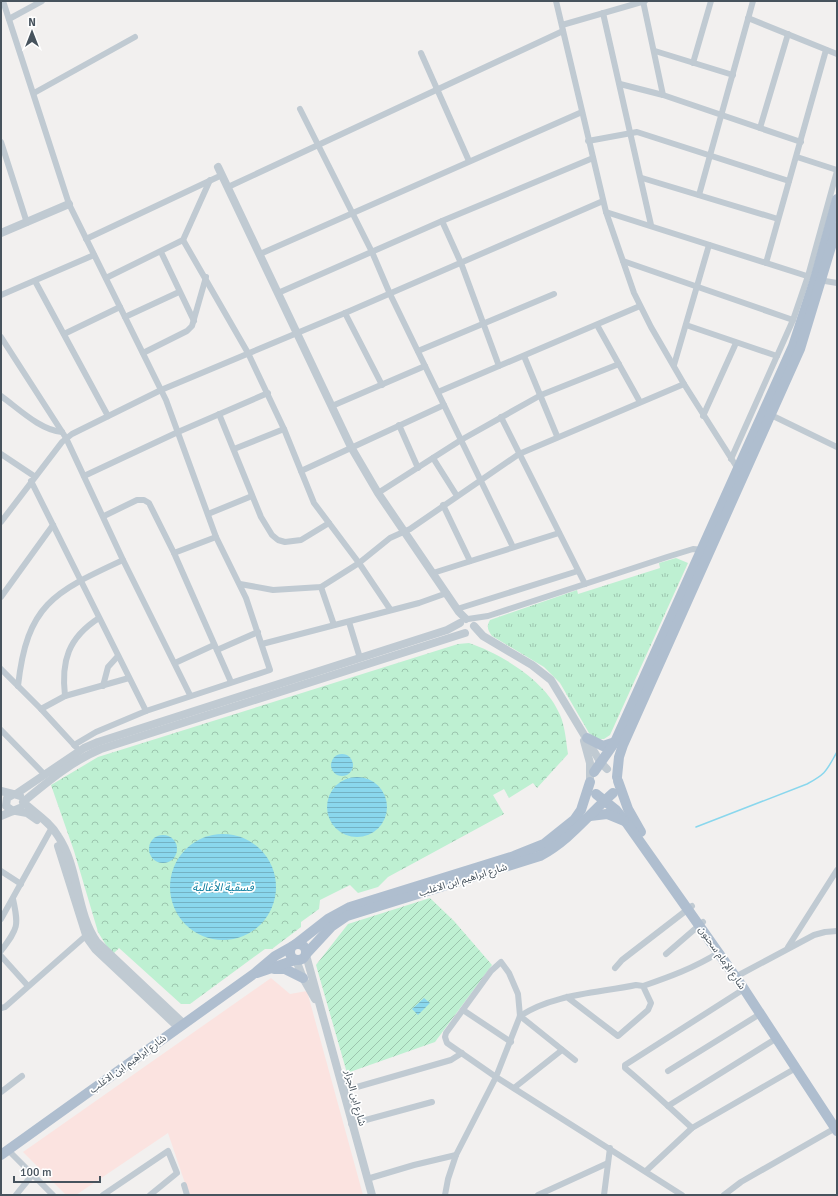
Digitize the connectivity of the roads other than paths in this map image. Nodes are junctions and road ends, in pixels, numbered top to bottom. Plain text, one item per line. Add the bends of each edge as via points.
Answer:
1 (4, 1) edge
2 (42, 1) edge
3 (556, 1) edge
4 (644, 1) edge
5 (711, 1) edge
6 (753, 1) edge
7 (603, 14) junction
8 (9, 18) junction
9 (748, 18) junction
10 (562, 28) junction
11 (788, 34) junction
12 (135, 37) dead end
13 (654, 50) junction
14 (826, 50) junction
15 (421, 53) dead end
16 (837, 54) edge
17 (693, 63) junction
18 (733, 76) junction
19 (620, 84) junction
20 (437, 89) junction
21 (34, 93) junction
22 (664, 94) junction
23 (300, 109) dead end
24 (582, 112) junction
25 (722, 115) junction
26 (760, 128) junction
27 (630, 132) junction
28 (588, 141) junction
29 (1, 142) edge
30 (801, 142) junction
31 (318, 145) junction
32 (710, 155) junction
33 (797, 157) junction
34 (593, 158) junction
35 (469, 161) junction
36 (8, 162) junction
37 (1, 165) edge
38 (220, 171) joint
39 (837, 171) edge
40 (642, 178) junction
41 (210, 180) junction
42 (789, 181) junction
43 (228, 187) junction
44 (699, 195) junction
45 (837, 199) edge
46 (603, 201) junction
47 (69, 204) junction
48 (606, 212) junction
49 (353, 213) junction
50 (778, 219) junction
51 (442, 221) junction
52 (27, 223) junction
53 (651, 225) junction
54 (837, 227) edge
55 (1, 233) edge
56 (86, 238) junction
57 (183, 240) junction
58 (710, 245) junction
59 (161, 252) junction
60 (372, 252) junction
61 (260, 254) junction
62 (94, 255) junction
63 (623, 261) junction
64 (461, 263) junction
65 (766, 263) junction
66 (206, 277) junction
67 (106, 278) junction
68 (815, 278) junction
69 (35, 281) junction
70 (837, 283) edge
71 (697, 287) junction
72 (179, 292) junction
73 (278, 293) junction
74 (390, 294) junction
75 (554, 294) dead end
76 (1, 295) edge
77 (640, 306) junction
78 (120, 307) junction
79 (345, 313) junction
80 (125, 317) junction
81 (793, 320) junction
82 (194, 321) junction
83 (484, 324) junction
84 (597, 325) junction
85 (686, 325) junction
86 (297, 333) junction
87 (64, 334) junction
88 (1, 337) edge
89 (736, 343) junction
90 (418, 351) junction
91 (143, 353) junction
92 (248, 353) junction
93 (524, 356) junction
94 (777, 356) junction
95 (619, 364) junction
96 (674, 365) junction
97 (425, 366) junction
98 (499, 366) junction
99 (684, 384) junction
100 (382, 385) junction
101 (161, 390) junction
102 (438, 392) junction
103 (268, 393) junction
104 (541, 395) junction
105 (1, 396) edge
106 (640, 402) junction
107 (444, 405) junction
108 (332, 406) junction
109 (219, 414) junction
110 (771, 415) junction
111 (108, 416) junction
112 (703, 416) junction
113 (501, 417) junction
114 (399, 425) junction
115 (284, 429) junction
116 (62, 432) junction
117 (178, 432) junction
118 (557, 436) junction
119 (66, 438) junction
120 (461, 440) junction
121 (351, 447) junction
122 (837, 447) edge
123 (234, 449) junction
124 (1, 454) edge
125 (519, 454) junction
126 (433, 458) junction
127 (731, 459) junction
128 (418, 468) junction
129 (738, 469) junction
130 (301, 471) junction
131 (84, 476) junction
132 (33, 479) junction
133 (481, 481) junction
134 (737, 482) junction
135 (378, 493) junction
136 (252, 496) junction
137 (457, 496) junction
138 (443, 505) junction
139 (208, 514) junction
140 (104, 516) junction
141 (1, 522) edge
142 (328, 524) junction
143 (53, 525) junction
144 (405, 531) junction
145 (559, 533) junction
146 (216, 537) junction
147 (513, 548) junction
148 (706, 551) junction
149 (174, 553) junction
150 (123, 560) junction
151 (470, 561) junction
152 (359, 562) junction
153 (578, 571) junction
154 (433, 573) junction
155 (80, 580) junction
156 (240, 584) junction
157 (585, 584) junction
158 (321, 587) junction
159 (447, 593) junction
160 (1, 597) edge
161 (390, 609) junction
162 (458, 611) junction
163 (488, 616) junction
164 (99, 618) junction
165 (464, 621) junction
166 (349, 622) junction
167 (334, 625) junction
168 (474, 626) junction
169 (258, 632) junction
170 (466, 633) junction
171 (488, 640) junction
172 (262, 644) junction
173 (216, 647) junction
174 (118, 656) junction
175 (360, 658) junction
176 (175, 663) junction
177 (1, 669) edge
178 (129, 678) junction
179 (231, 682) junction
180 (18, 686) junction
181 (103, 686) junction
182 (190, 695) junction
183 (65, 696) junction
184 (41, 708) junction
185 (146, 710) junction
186 (578, 725) junction
187 (1, 730) edge
188 (587, 738) junction
189 (615, 742) junction
190 (79, 751) junction
191 (604, 766) junction
192 (44, 775) junction
193 (591, 778) junction
194 (617, 779) junction
195 (1, 791) edge
196 (613, 793) junction
197 (14, 794) junction
198 (596, 794) junction
199 (604, 800) junction
200 (3, 801) edge
201 (23, 802) junction
202 (15, 811) junction
203 (1, 816) edge
204 (590, 816) junction
205 (626, 822) junction
206 (50, 831) junction
207 (837, 870) edge
208 (1, 871) edge
209 (20, 884) junction
210 (13, 899) junction
211 (690, 908) junction
212 (1, 919) edge
213 (701, 924) junction
214 (837, 931) edge
215 (88, 933) junction
216 (294, 946) junction
217 (788, 949) junction
218 (1, 951) edge
219 (718, 953) junction
220 (306, 954) junction
221 (666, 954) dead end
222 (1, 956) edge
223 (296, 960) junction
224 (615, 968) dead end
225 (268, 969) junction
226 (255, 973) junction
227 (739, 974) junction
228 (303, 978) junction
229 (28, 986) junction
230 (643, 986) junction
231 (744, 989) junction
232 (567, 997) junction
233 (319, 1007) junction
234 (1, 1008) edge
235 (463, 1010) junction
236 (760, 1014) junction
237 (520, 1016) junction
238 (182, 1026) junction
239 (777, 1038) junction
240 (511, 1042) junction
241 (562, 1050) junction
242 (462, 1053) junction
243 (575, 1060) dead end
244 (796, 1068) junction
245 (668, 1071) dead end
246 (22, 1076) dead end
247 (496, 1077) junction
248 (514, 1088) junction
249 (343, 1091) junction
250 (1, 1092) edge
251 (432, 1102) dead end
252 (668, 1106) junction
253 (351, 1124) junction
254 (837, 1127) edge
255 (692, 1128) junction
256 (610, 1148) junction
257 (5, 1152) edge
258 (456, 1155) junction
259 (608, 1163) junction
260 (646, 1171) junction
261 (33, 1174) junction
262 (367, 1179) junction
263 (184, 1185) dead end
264 (16, 1195) edge
265 (53, 1195) edge
266 (103, 1195) edge
267 (150, 1195) edge
268 (187, 1195) edge
269 (372, 1195) edge
270 (445, 1195) edge
271 (538, 1195) edge
272 (604, 1195) edge
273 (682, 1195) edge
274 (724, 1195) edge

1 - 8 street
2 - 8 street
3 - 10 street
4 - 7 street
4 - 13 street
5 - 17 street
6 - 9 street
7 - 10 street
7 - 19 street
8 - 21 street
9 - 11 street
9 - 18 street
10 - 20 street
10 - 24 street
11 - 14 street
11 - 26 street
12 - 21 street
13 - 17 street
13 - 22 street
14 - 16 street
14 - 30 street
15 - 20 street
17 - 18 street
18 - 25 street
19 - 22 street
19 - 27 street
20 - 31 street
20 - 35 street
21 - 47 street
22 - 25 street
23 - 31 street
24 - 28 street
24 - 35 street
25 - 26 street
25 - 32 street
26 - 30 street
27 - 28 street
27 - 32 street via 645,134
27 - 40 street
28 - 34 street
29 - 36 street
30 - 33 street
31 - 43 street
31 - 49 street
32 - 42 street
32 - 44 street
33 - 39 street
33 - 42 street
34 - 46 street
34 - 51 street
35 - 49 street
36 - 37 street
36 - 52 street
38 - 41 street
38 - 43 street
39 - 68 street
40 - 44 street
40 - 53 street
41 - 56 street
41 - 57 street
42 - 50 street
43 - 61 street
44 - 50 street
45 - 68 main road
46 - 48 street
46 - 64 street
47 - 52 street
47 - 56 street
48 - 53 street
48 - 63 street
49 - 60 street
49 - 61 street
50 - 65 street
51 - 60 street
51 - 64 street
52 - 55 street
53 - 58 street
54 - 68 main road
56 - 62 street
57 - 59 street
57 - 66 street
58 - 65 street
58 - 71 street
59 - 67 street
59 - 72 street
60 - 73 street
60 - 74 street
61 - 73 street
62 - 67 street
62 - 69 street
63 - 71 street
63 - 77 street
64 - 74 street
64 - 83 street
65 - 68 street
66 - 82 street
66 - 92 street
67 - 78 street
68 - 70 street
68 - 81 street
68 - 110 main road via 800,349
68 - 129 main road via 793,346
69 - 76 street
69 - 87 street
71 - 81 street
71 - 85 street
72 - 80 street
72 - 82 street
73 - 86 street
74 - 79 street
74 - 90 street
75 - 83 street
77 - 84 street
77 - 96 street
78 - 80 street
78 - 87 street
79 - 86 street
79 - 100 street
80 - 91 street
81 - 94 street
82 - 91 street via 187,331
83 - 90 street
83 - 98 street
84 - 93 street
84 - 95 street
85 - 89 street
85 - 96 street
86 - 92 street
86 - 108 street
87 - 111 street
88 - 116 street
89 - 94 street
89 - 112 street
90 - 97 street
91 - 101 street
92 - 101 street
92 - 103 street
93 - 98 street
93 - 104 street
94 - 127 street
95 - 104 street
95 - 106 street
96 - 99 street
97 - 100 street
97 - 102 street
98 - 102 street
99 - 106 street
99 - 112 street
100 - 108 street
101 - 111 street
101 - 117 street
102 - 107 street
103 - 109 street
103 - 115 street
104 - 113 street
104 - 118 street
105 - 116 street via 37,422
106 - 118 street
107 - 114 street
107 - 120 street
108 - 121 street
109 - 117 street
109 - 123 street
110 - 122 street
110 - 134 main road
111 - 119 street
112 - 127 street
113 - 120 street
113 - 125 street
114 - 121 street
114 - 128 street
115 - 123 street
115 - 130 street
116 - 119 street
117 - 131 street
117 - 139 street
118 - 125 street
119 - 131 street
119 - 132 street
120 - 126 street
120 - 133 street
121 - 130 street
121 - 135 street
123 - 136 street
124 - 132 street
125 - 133 street
125 - 145 street
126 - 128 street
126 - 137 street
127 - 129 street
128 - 135 street
129 - 134 main road
130 - 142 street via 314,503
131 - 140 street
132 - 141 street
132 - 143 street
133 - 137 street
133 - 147 street
134 - 148 main road
135 - 144 street
136 - 139 street
136 - 142 street via 267,529 278,540 301,540
137 - 138 street
138 - 144 street
138 - 151 street
139 - 146 street
140 - 149 street via 137,500 147,501
140 - 150 street
142 - 152 street
143 - 155 street
143 - 160 street
144 - 152 street via 390,538
144 - 154 street
145 - 147 street
145 - 153 street
146 - 149 street
146 - 156 street
147 - 151 street
148 - 157 street via 693,549
148 - 189 main road
148 - 194 main road via 623,745
149 - 173 street
150 - 155 street
150 - 176 street
151 - 154 street
152 - 158 street
152 - 161 street
153 - 157 street
153 - 162 street
154 - 159 street
155 - 164 street
155 - 180 street via 57,595 35,621 23,652
156 - 158 street via 274,590
156 - 169 street
157 - 163 street
158 - 167 street
159 - 161 street
159 - 162 street
161 - 166 street
162 - 165 street
163 - 165 street
163 - 168 street
164 - 174 street
164 - 183 street via 80,633 69,650 64,671
165 - 168 street via 472,621
165 - 170 street via 461,630
165 - 175 street via 447,630
166 - 167 street
166 - 175 street
167 - 172 street
168 - 170 street via 473,631
168 - 171 street
169 - 172 street
169 - 173 street
170 - 171 street
170 - 190 street via 101,749
171 - 186 street via 542,672 559,691
172 - 179 street via 270,670
173 - 176 street
173 - 179 street
174 - 178 street
174 - 181 street via 108,667
175 - 190 street
176 - 182 street
177 - 180 street
178 - 181 street
178 - 185 street
179 - 182 street
180 - 184 street
181 - 183 street
182 - 185 street
183 - 184 street
184 - 190 street
185 - 190 street via 96,732
186 - 188 street
186 - 193 street via 590,763
187 - 192 street
188 - 189 main road via 602,746
188 - 191 street
189 - 191 main road
190 - 192 street
190 - 201 street
191 - 193 main road
191 - 194 main road
192 - 197 street
193 - 198 main road via 590,787
193 - 216 main road, شارع ابراهيم ابن الاغلب via 581,810 574,820 544,844 514,856 350,907 328,919
194 - 196 main road
194 - 211 main road, شارع الإمام سحنون via 635,822
195 - 197 street
196 - 198 main road via 604,796
196 - 199 main road, شارع ابراهيم ابن الاغلب
197 - 200 street
197 - 201 street via 21,797
198 - 199 main road, شارع الإمام سحنون
199 - 204 main road, شارع ابراهيم ابن الاغلب
199 - 205 main road, شارع الإمام سحنون
200 - 202 street via 8,808
201 - 202 street via 21,808
201 - 215 street via 52,828 63,845
202 - 203 street
202 - 206 street via 33,817
204 - 205 main road via 607,814
204 - 220 main road, شارع ابراهيم ابن الاغلب via 571,835 540,856 347,916 330,927
205 - 211 main road, شارع الإمام سحنون
206 - 209 street
206 - 215 street via 61,853
207 - 217 street
208 - 209 street
209 - 210 street
210 - 212 street
210 - 218 street via 16,928
211 - 213 main road, شارع الإمام سحنون
211 - 224 street
213 - 219 main road, شارع الإمام سحنون
213 - 221 street
213 - 227 main road, شارع الإمام سحنون
214 - 217 street via 820,933
215 - 229 street
215 - 238 street
216 - 220 main road via 304,946
216 - 223 main road via 290,956
216 - 226 main road via 275,956
217 - 227 street
219 - 230 street via 674,976
219 - 231 main road, شارع الإمام سحنون
220 - 223 main road via 302,959
220 - 233 street, شارع ابن الجزار
222 - 229 street
223 - 225 main road
223 - 228 street, شارع ابن الجزار
225 - 226 main road
225 - 228 main road via 285,969
226 - 238 main road, شارع ابراهيم ابن الاغلب
227 - 254 main road, شارع الإمام سحنون
228 - 233 street, شارع ابن الجزار
229 - 234 street
230 - 232 street via 636,984
230 - 232 street via 651,1000 650,1008 618,1036
231 - 236 main road, شارع الإمام سحنون
231 - 252 street via 625,1064 625,1068
232 - 237 street via 546,1002
233 - 249 street, شارع ابن الجزار
235 - 237 street via 492,971 502,962 518,994
235 - 240 street
235 - 242 street via 445,1037 447,1043
236 - 239 main road, شارع الإمام سحنون
236 - 245 street
237 - 240 street
237 - 241 street
238 - 257 main road, شارع ابراهيم ابن الاغلب
239 - 244 main road, شارع الإمام سحنون
239 - 252 street
240 - 247 street
241 - 243 street
241 - 248 street
242 - 247 street
242 - 249 street via 451,1060
244 - 254 main road, شارع الإمام سحنون
244 - 255 street
246 - 250 street
247 - 248 street
247 - 258 street
248 - 256 street
249 - 253 street, شارع ابن الجزار
251 - 253 street
252 - 255 street
253 - 262 street, شارع ابن الجزار
254 - 274 street via 741,1182
255 - 260 street
256 - 259 street
256 - 260 street
257 - 261 street
258 - 262 street
258 - 270 street
259 - 271 street
259 - 272 street
260 - 273 street
261 - 264 street
261 - 265 street
262 - 269 street, شارع ابن الجزار
263 - 268 street
266 - 267 street via 168,1151 176,1175

